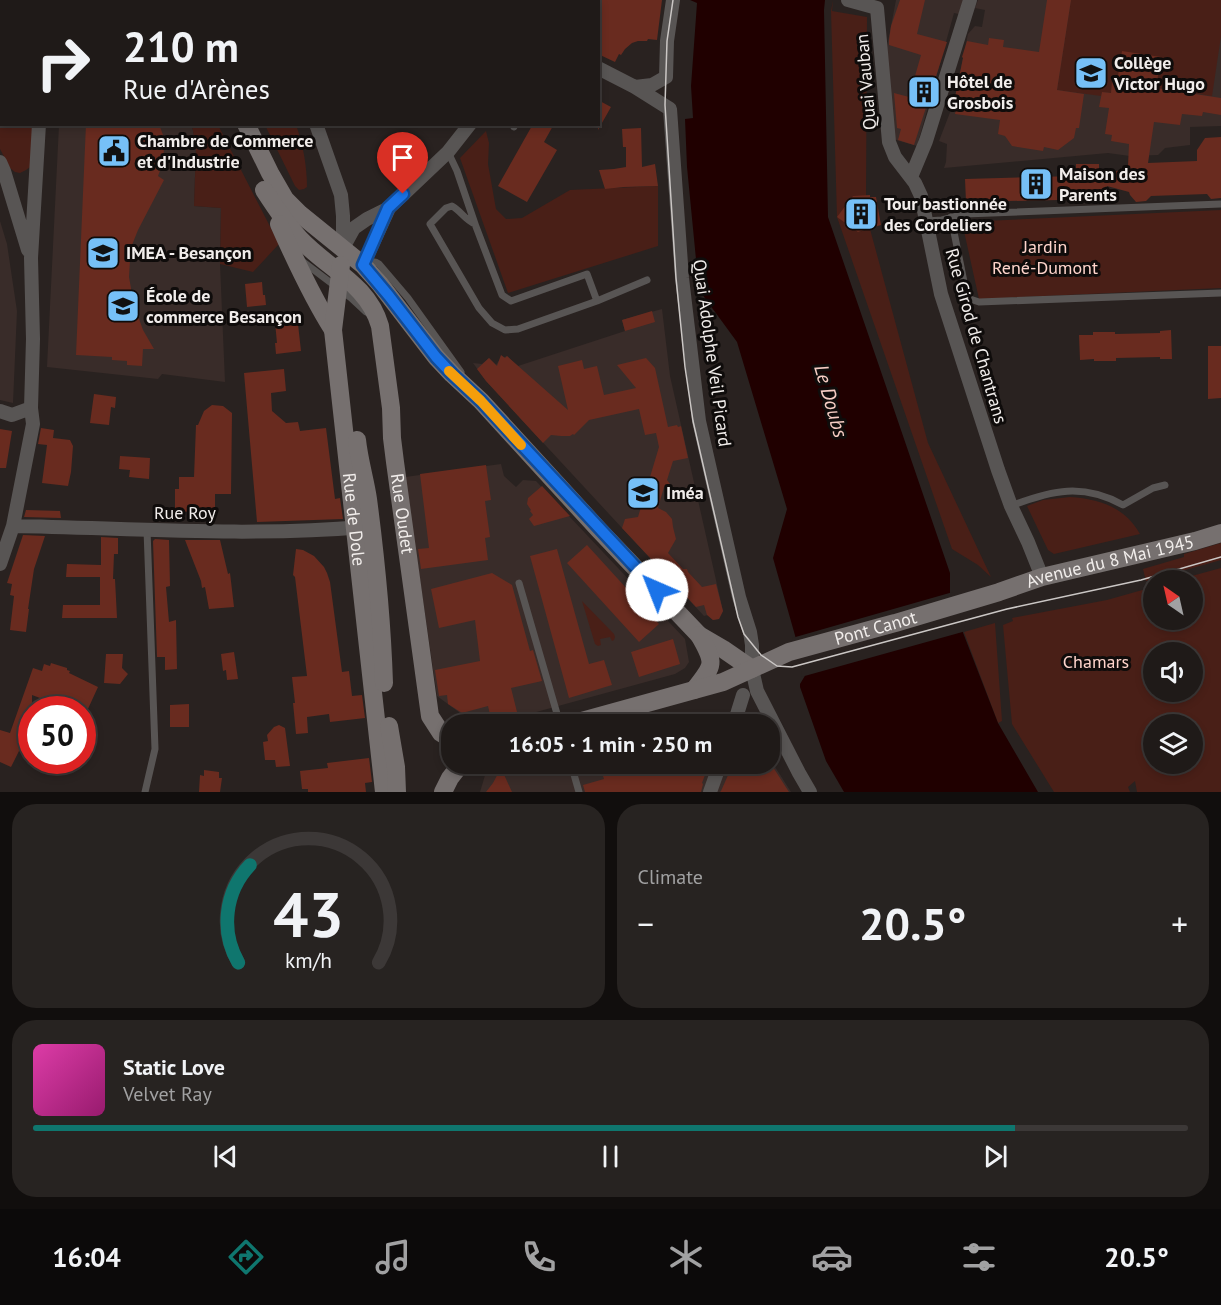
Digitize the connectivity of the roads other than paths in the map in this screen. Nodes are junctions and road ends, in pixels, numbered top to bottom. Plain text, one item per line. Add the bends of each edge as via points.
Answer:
1 (673, 0) edge
2 (848, 0) edge
3 (970, 0) edge
4 (600, 69) edge
5 (635, 87) junction
6 (39, 126) edge
7 (233, 126) edge
8 (247, 126) edge
9 (317, 126) edge
10 (468, 126) edge
11 (448, 152) junction
12 (0, 162) edge
13 (911, 177) junction
14 (264, 190) junction
15 (1221, 204) edge
16 (388, 208) junction
17 (951, 217) junction
18 (926, 221) junction
19 (475, 224) junction
20 (343, 248) junction
21 (292, 254) junction
22 (31, 258) junction
23 (363, 265) junction
24 (647, 280) dead end
25 (346, 286) junction
26 (1221, 293) edge
27 (597, 301) junction
28 (333, 330) junction
29 (31, 408) junction
30 (0, 411) edge
31 (1165, 485) dead end
32 (1011, 506) junction
33 (13, 526) junction
34 (363, 527) junction
35 (147, 530) junction
36 (1221, 533) edge
37 (4, 539) edge
38 (0, 564) edge
39 (1042, 577) junction
40 (519, 583) dead end
41 (999, 592) joint
42 (699, 635) junction
43 (752, 669) junction
44 (694, 690) junction
45 (743, 695) dead end
46 (557, 714) edge
47 (607, 714) edge
48 (737, 714) edge
49 (441, 734) edge
50 (453, 774) edge
51 (574, 774) edge
52 (716, 774) edge
53 (145, 792) edge
54 (384, 792) edge
55 (397, 792) edge
56 (443, 792) edge
57 (579, 792) edge
58 (710, 792) edge
59 (810, 792) edge

1 - 5 street via 666,77 652,85
2 - 13 street, Quai Vauban via 877,8 889,142
3 - 13 street
4 - 5 street
5 - 43 street, Quai Adolphe Veil Picard via 670,109 682,278 699,421 750,632
6 - 22 street
7 - 14 main road
8 - 20 main road via 285,199
9 - 20 street via 341,195
10 - 11 street
11 - 16 street
11 - 19 lane
12 - 22 street
13 - 18 street, Rue Girod de Chantrans via 921,196
14 - 21 main road
14 - 25 main road, Rue Oudet via 300,240
15 - 17 lane via 965,213
16 - 20 street via 354,228
16 - 23 street
17 - 18 lane
17 - 26 lane via 966,292 970,299 979,302
18 - 32 street, Rue Girod de Chantrans via 941,294
19 - 27 lane via 502,296 511,301 587,274
19 - 27 lane via 452,206 430,224 479,308 500,329 518,329
20 - 23 main road
20 - 25 main road, Rue de Dole
21 - 25 lane
21 - 28 main road
22 - 29 street
23 - 25 main road, Rue de Dole
23 - 42 main road via 436,357
24 - 27 lane
25 - 28 main road, Rue de Dole
25 - 34 main road, Rue de Dole via 345,334 365,478
25 - 49 main road, Rue Oudet via 370,303 380,326 430,716
28 - 34 main road, Rue de Dole
29 - 30 street via 12,415
29 - 33 street via 33,424
31 - 32 lane via 1123,505 1090,492 1066,490
32 - 39 street, Rue Girod de Chantrans
33 - 35 street, Rue Roy
33 - 37 street
34 - 35 street, Rue Roy
34 - 54 main road, Rue de Dole
34 - 55 main road, Rue de Dole via 382,626 385,703
35 - 53 lane via 155,749
36 - 39 main road, Avenue du 8 Mai 1945
37 - 38 street
39 - 41 main road, Avenue du 8 Mai 1945
40 - 46 lane
41 - 43 main road, Pont Canot via 789,652
42 - 43 main road
42 - 44 main road via 711,656 706,675
43 - 44 main road, Pont Canot
43 - 59 street, Quai Adolphe Veil Picard via 757,691
44 - 47 main road, Pont Canot
45 - 48 street
50 - 56 main road
51 - 57 lane
52 - 58 street

